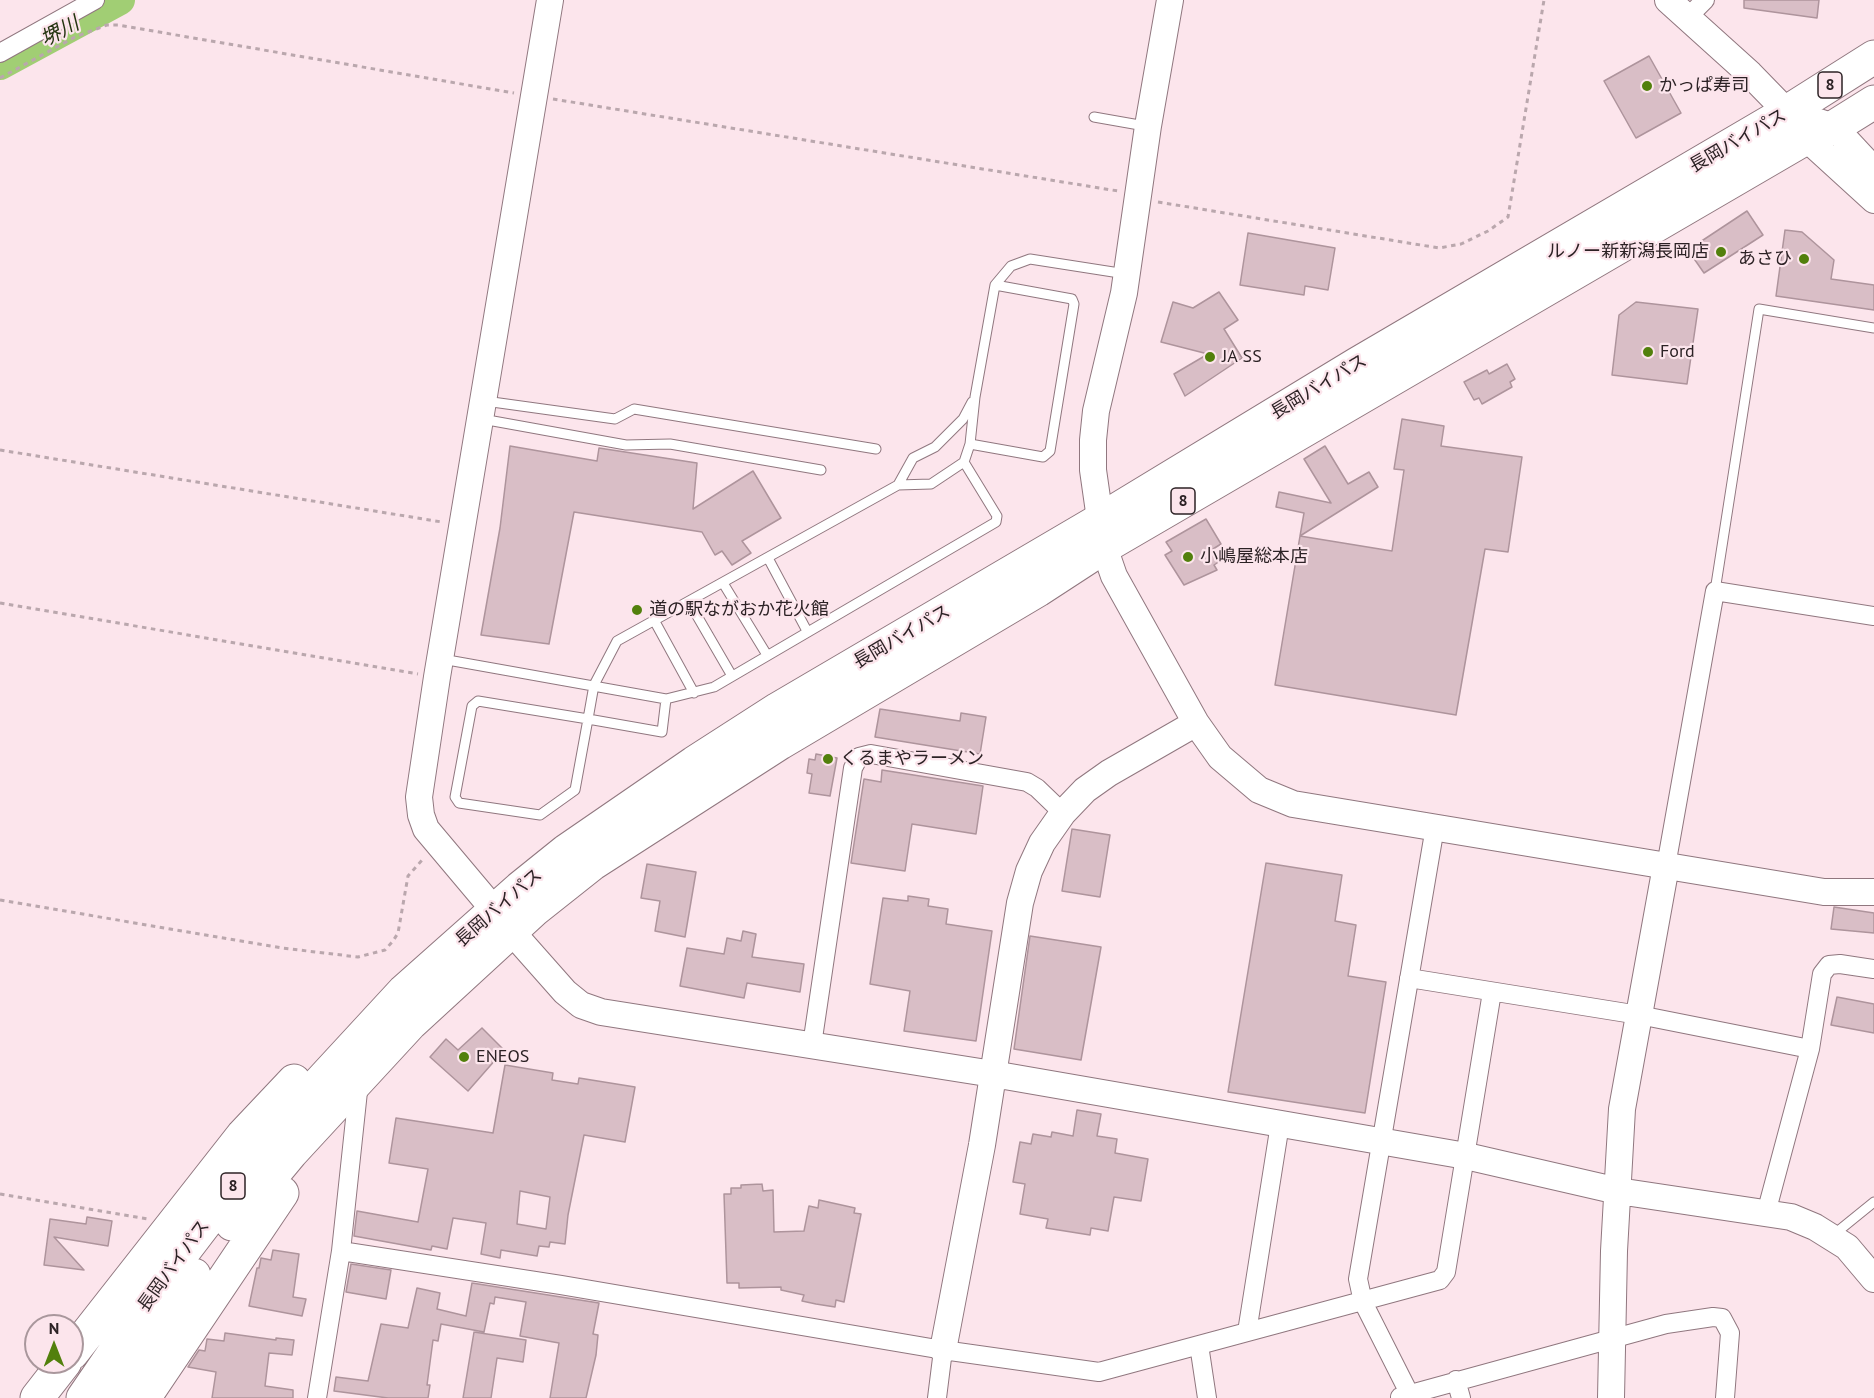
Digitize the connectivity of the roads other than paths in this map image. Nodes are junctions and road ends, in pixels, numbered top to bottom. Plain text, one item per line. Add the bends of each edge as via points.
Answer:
1 (95, 0) edge
2 (550, 0) edge
3 (1170, 0) edge
4 (1668, 0) edge
5 (1697, 8) edge
6 (0, 53) edge
7 (1874, 57) edge
8 (1874, 102) edge
9 (1787, 112) junction
10 (1094, 117) dead end
11 (1148, 126) junction
12 (1820, 132) junction
13 (1874, 170) edge
14 (1874, 200) edge
15 (1127, 274) junction
16 (995, 285) junction
17 (1874, 328) edge
18 (975, 397) junction
19 (483, 410) junction
20 (970, 444) junction
21 (876, 449) dead end
22 (964, 462) junction
23 (821, 470) dead end
24 (898, 485) junction
25 (1102, 533) junction
26 (768, 558) junction
27 (723, 583) junction
28 (1715, 591) junction
29 (689, 602) junction
30 (1874, 616) edge
31 (654, 620) junction
32 (807, 631) junction
33 (767, 655) junction
34 (438, 668) junction
35 (732, 676) junction
36 (594, 685) junction
37 (694, 693) junction
38 (666, 699) junction
39 (588, 719) junction
40 (1196, 723) junction
41 (1063, 813) junction
42 (1435, 827) junction
43 (1666, 866) junction
44 (1874, 892) edge
45 (503, 921) junction
46 (1874, 969) edge
47 (1409, 978) junction
48 (404, 992) junction
49 (1492, 992) junction
50 (1639, 1015) junction
51 (812, 1045) junction
52 (1810, 1049) junction
53 (993, 1074) junction
54 (360, 1077) junction
55 (1280, 1124) junction
56 (1381, 1142) junction
57 (1466, 1155) junction
58 (1618, 1191) junction
59 (1874, 1202) edge
60 (1766, 1213) junction
61 (1832, 1236) junction
62 (341, 1251) junction
63 (1874, 1279) edge
64 (1363, 1302) junction
65 (1247, 1332) junction
66 (84, 1338) edge
67 (1613, 1338) junction
68 (1199, 1345) junction
69 (943, 1350) junction
70 (56, 1374) edge
71 (1456, 1380) junction
72 (1403, 1395) edge
73 (37, 1398) edge
74 (83, 1398) edge
75 (115, 1398) edge
76 (144, 1398) edge
77 (317, 1398) edge
78 (936, 1398) edge
79 (1207, 1398) edge
80 (1461, 1398) edge
81 (1611, 1398) edge
82 (1725, 1398) edge

1 - 6 street
2 - 19 street
3 - 11 street
4 - 5 street
5 - 9 street
7 - 9 highway, 長岡バイパス / 8
8 - 12 highway, 長岡バイパス / 8
9 - 12 street
9 - 25 highway, 長岡バイパス / 8 via 1357,364
10 - 11 lane
11 - 15 street
12 - 13 street
12 - 14 street
12 - 25 highway, 長岡バイパス / 8
15 - 16 lane via 1030,259 1011,266
15 - 25 street via 1093,440
16 - 18 lane
16 - 20 lane via 1071,299 1074,304 1050,451 1043,458
17 - 28 lane via 1759,309
18 - 20 lane
18 - 24 lane via 963,420 935,447 913,458
19 - 21 lane via 615,419 634,409
19 - 23 lane via 626,445 670,444
19 - 34 street
20 - 22 lane
22 - 24 lane via 931,484
22 - 32 lane via 997,516 996,522
24 - 26 lane
25 - 40 street via 1114,576
25 - 45 highway, 長岡バイパス / 8 via 778,709 694,763 566,850
26 - 27 lane
26 - 32 lane
27 - 29 lane
27 - 33 lane
28 - 30 street
28 - 43 street
29 - 31 lane
29 - 35 lane
31 - 36 lane via 617,641
31 - 37 lane
32 - 33 lane
33 - 35 lane
34 - 36 lane
34 - 45 street via 419,797 421,815 438,846
35 - 37 lane
36 - 38 lane
36 - 39 lane
37 - 38 lane
38 - 39 lane via 662,732
39 - 39 lane via 575,790 540,815 459,803 455,797 471,706 478,701
40 - 41 street via 1109,773
40 - 42 street via 1220,757 1259,790 1293,804
41 - 51 street via 1027,782 872,754 859,757 853,768
41 - 53 street via 1029,870 1020,903
42 - 43 street
42 - 47 street
43 - 44 street via 1824,892
43 - 50 street
45 - 48 highway, 長岡バイパス / 8
45 - 51 street via 581,1005 620,1017
45 - 54 highway, 長岡バイパス / 8
46 - 52 street via 1829,965 1822,974
47 - 49 street
47 - 56 street
48 - 66 highway via 305,1069 243,1135
48 - 74 highway, 長岡バイパス / 8 via 320,1082 236,1182
49 - 50 street
49 - 57 street
50 - 52 street
50 - 58 street via 1622,1108
51 - 53 street
52 - 60 street
53 - 55 street
53 - 69 street
54 - 62 street
54 - 75 highway, 長岡バイパス / 8 via 249,1202 188,1282
54 - 76 highway
55 - 56 street
55 - 65 street
56 - 57 street
56 - 64 street via 1358,1279
57 - 58 street
57 - 64 street via 1446,1272 1440,1280
58 - 60 street
58 - 67 street
59 - 61 lane
60 - 61 street via 1791,1217
61 - 63 street via 1847,1247
62 - 69 street
62 - 77 street
64 - 65 street
64 - 72 street
65 - 68 street
67 - 71 street
67 - 81 street
67 - 82 street via 1688,1319 1722,1318 1731,1341
68 - 69 street via 1099,1372
68 - 79 street
69 - 78 street
70 - 73 highway
71 - 72 street
71 - 80 street

